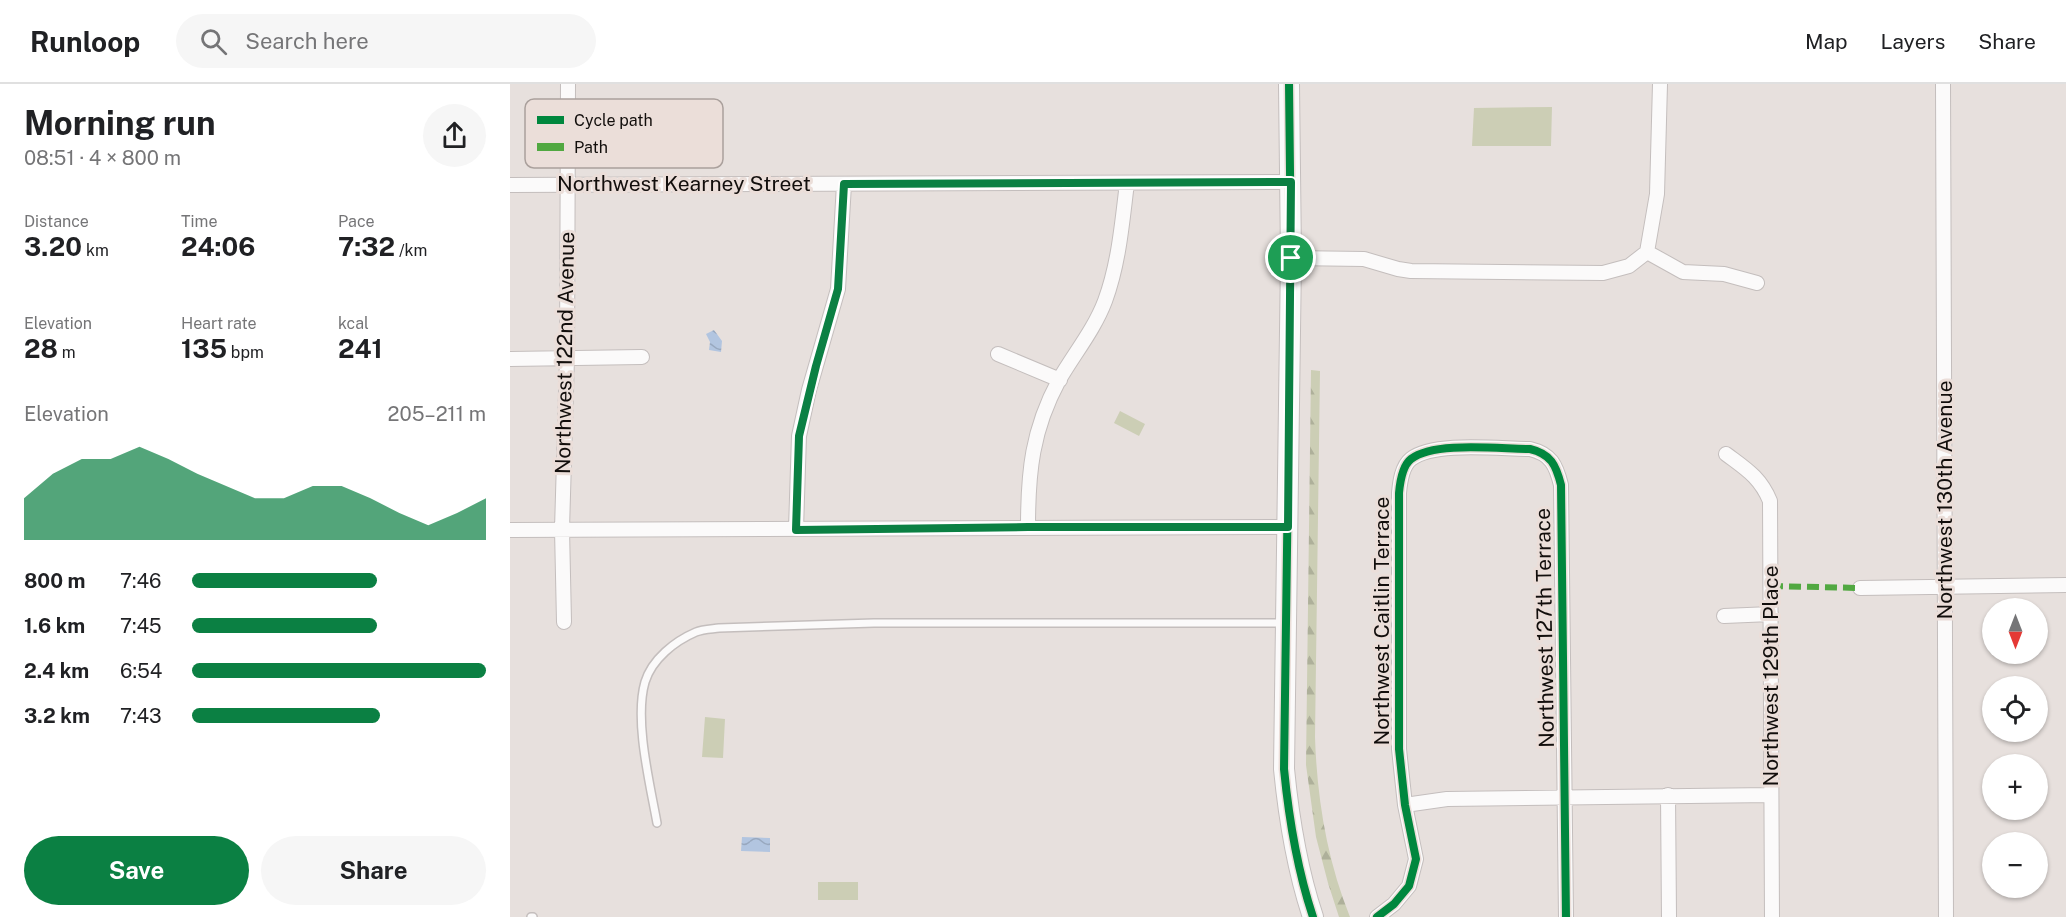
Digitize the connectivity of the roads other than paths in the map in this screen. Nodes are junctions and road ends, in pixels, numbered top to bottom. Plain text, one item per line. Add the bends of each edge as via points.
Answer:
1 (568, 84) edge
2 (1289, 84) edge
3 (1660, 84) edge
4 (1943, 84) edge
5 (568, 99) edge
6 (566, 168) edge
7 (1291, 182) junction
8 (1127, 183) junction
9 (566, 184) junction
10 (844, 184) junction
11 (510, 185) edge
12 (1647, 252) junction
13 (1291, 258) junction
14 (1757, 283) dead end
15 (998, 354) dead end
16 (642, 357) dead end
17 (510, 358) edge
18 (567, 358) junction
19 (1060, 380) junction
20 (1726, 454) dead end
21 (1551, 460) joint
22 (1028, 527) junction
23 (1288, 527) junction
24 (510, 530) edge
25 (562, 530) junction
26 (796, 530) junction
27 (2066, 585) edge
28 (1946, 586) junction
29 (1860, 588) dead end
30 (1771, 614) junction
31 (1724, 616) dead end
32 (564, 622) dead end
33 (1286, 623) junction
34 (1668, 795) junction
35 (1771, 795) junction
36 (1565, 797) junction
37 (1406, 805) junction
38 (657, 823) dead end
39 (1313, 917) edge
40 (1377, 917) edge
41 (1566, 917) edge
42 (1669, 917) edge
43 (1772, 917) edge
44 (1946, 917) edge

1 - 5 street, Northwest 122nd Avenue
2 - 7 main road
3 - 12 street via 1657,194
4 - 28 street, Northwest 130th Avenue
6 - 9 street, Northwest 122nd Avenue
7 - 8 street, Northwest Kearney Street
7 - 13 main road
8 - 10 street, Northwest Kearney Street
8 - 19 street via 1118,256 1105,301
9 - 10 street, Northwest Kearney Street
9 - 11 street, Northwest Kearney Street
9 - 18 street, Northwest 122nd Avenue
10 - 26 street via 838,289 799,436
12 - 13 street via 1629,266 1603,273 1411,271 1364,259
12 - 14 street via 1683,272 1724,274
13 - 23 main road
15 - 19 street
16 - 18 street
17 - 18 street
18 - 25 street, Northwest 122nd Avenue
19 - 22 street via 1035,436 1028,485
20 - 30 street, Northwest 129th Place via 1756,476 1770,501
21 - 36 street, Northwest 127th Terrace via 1562,485
21 - 37 street, Northwest Caitlin Terrace via 1543,452 1530,449 1440,448 1410,459 1403,471 1399,493 1399,749
22 - 23 street
22 - 26 street
23 - 33 main road
24 - 25 street
25 - 26 street
25 - 32 street, Northwest 122nd Avenue
27 - 28 street
28 - 29 street
28 - 44 street, Northwest 130th Avenue
30 - 31 street
30 - 35 street, Northwest 129th Place
33 - 38 lane via 874,623 698,631 665,651 645,681 642,722
33 - 39 main road via 1286,792 1296,859
34 - 35 street
34 - 36 street
34 - 42 street
35 - 43 street, Northwest 129th Place
36 - 37 street via 1447,799
36 - 41 street, Northwest 127th Terrace
37 - 40 street, Northwest Caitlin Terrace via 1416,859 1408,886

